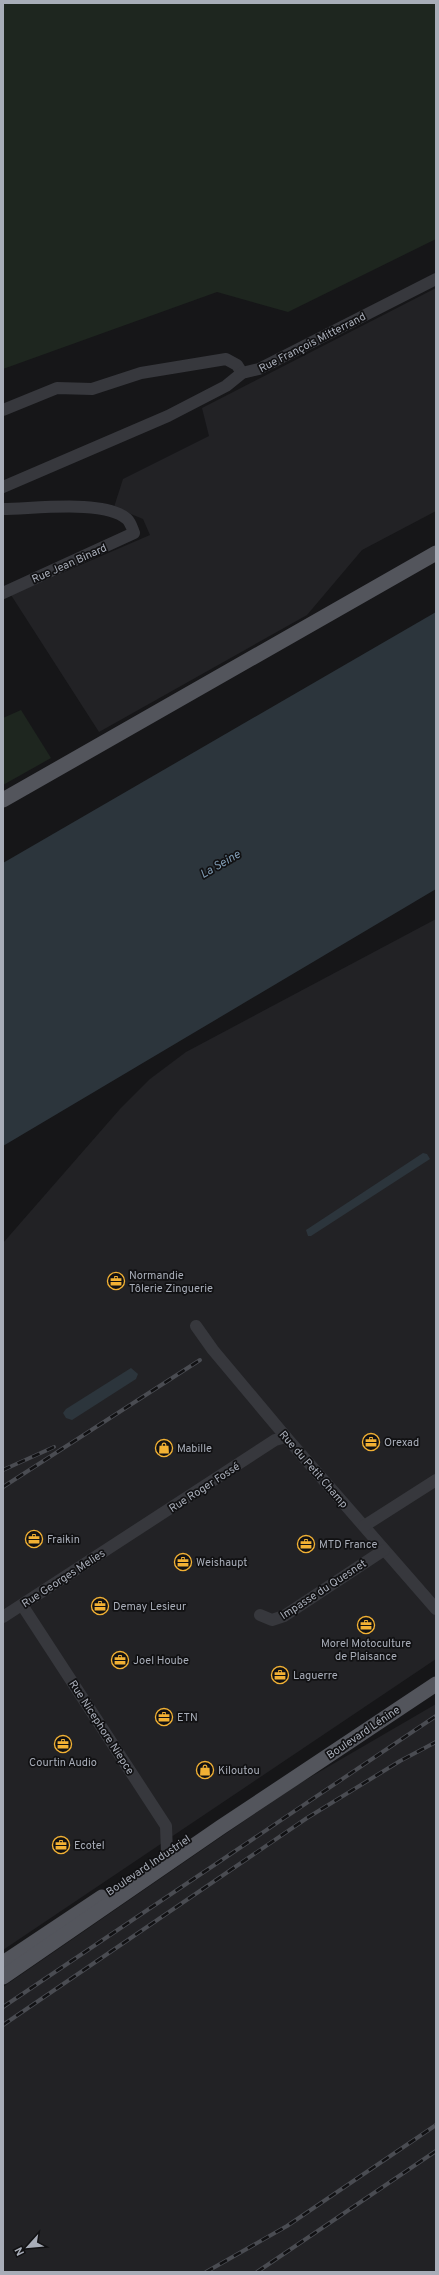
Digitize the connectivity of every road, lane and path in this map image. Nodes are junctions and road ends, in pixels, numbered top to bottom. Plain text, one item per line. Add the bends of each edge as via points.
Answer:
1 (436, 279) edge
2 (242, 373) junction
3 (3, 410) edge
4 (3, 487) edge
5 (3, 509) edge
6 (436, 552) edge
7 (3, 593) edge
8 (3, 800) edge
9 (196, 1326) dead end
10 (286, 1437) junction
11 (436, 1480) edge
12 (364, 1526) junction
13 (123, 1540) joint
14 (384, 1550) junction
15 (22, 1605) junction
16 (436, 1609) edge
17 (260, 1615) dead end
18 (3, 1617) edge
19 (436, 1674) edge
20 (436, 1684) edge
21 (292, 1774) junction
22 (167, 1853) junction
23 (3, 1963) edge
24 (3, 1977) edge

1 - 2 street, Rue François Mitterrand via 259,369
2 - 3 street via 237,365 226,359 142,373 92,389 57,388
2 - 4 street, Rue François Mitterrand via 226,386 168,416
5 - 7 street, Rue Jean Binard via 76,506 103,509 126,519 134,533
6 - 8 main road
9 - 10 street, Rue du Petit Champ
10 - 12 street, Rue du Petit Champ
10 - 13 street, Rue Roger Fossé via 275,1440
11 - 12 street
12 - 14 street, Rue du Petit Champ
13 - 15 street, Rue Georges Melies
14 - 16 street, Rue du Petit Champ
14 - 17 street, Impasse du Quesnet via 284,1616 272,1620
15 - 18 street, Rue Georges Melies
15 - 22 street, Rue Nicephore Niepce via 166,1826
19 - 21 main road, Boulevard Lénine
20 - 21 main road, Boulevard Lénine
21 - 22 main road, Boulevard Industriel
21 - 24 main road, Boulevard Industriel
22 - 23 main road, Boulevard Industriel

